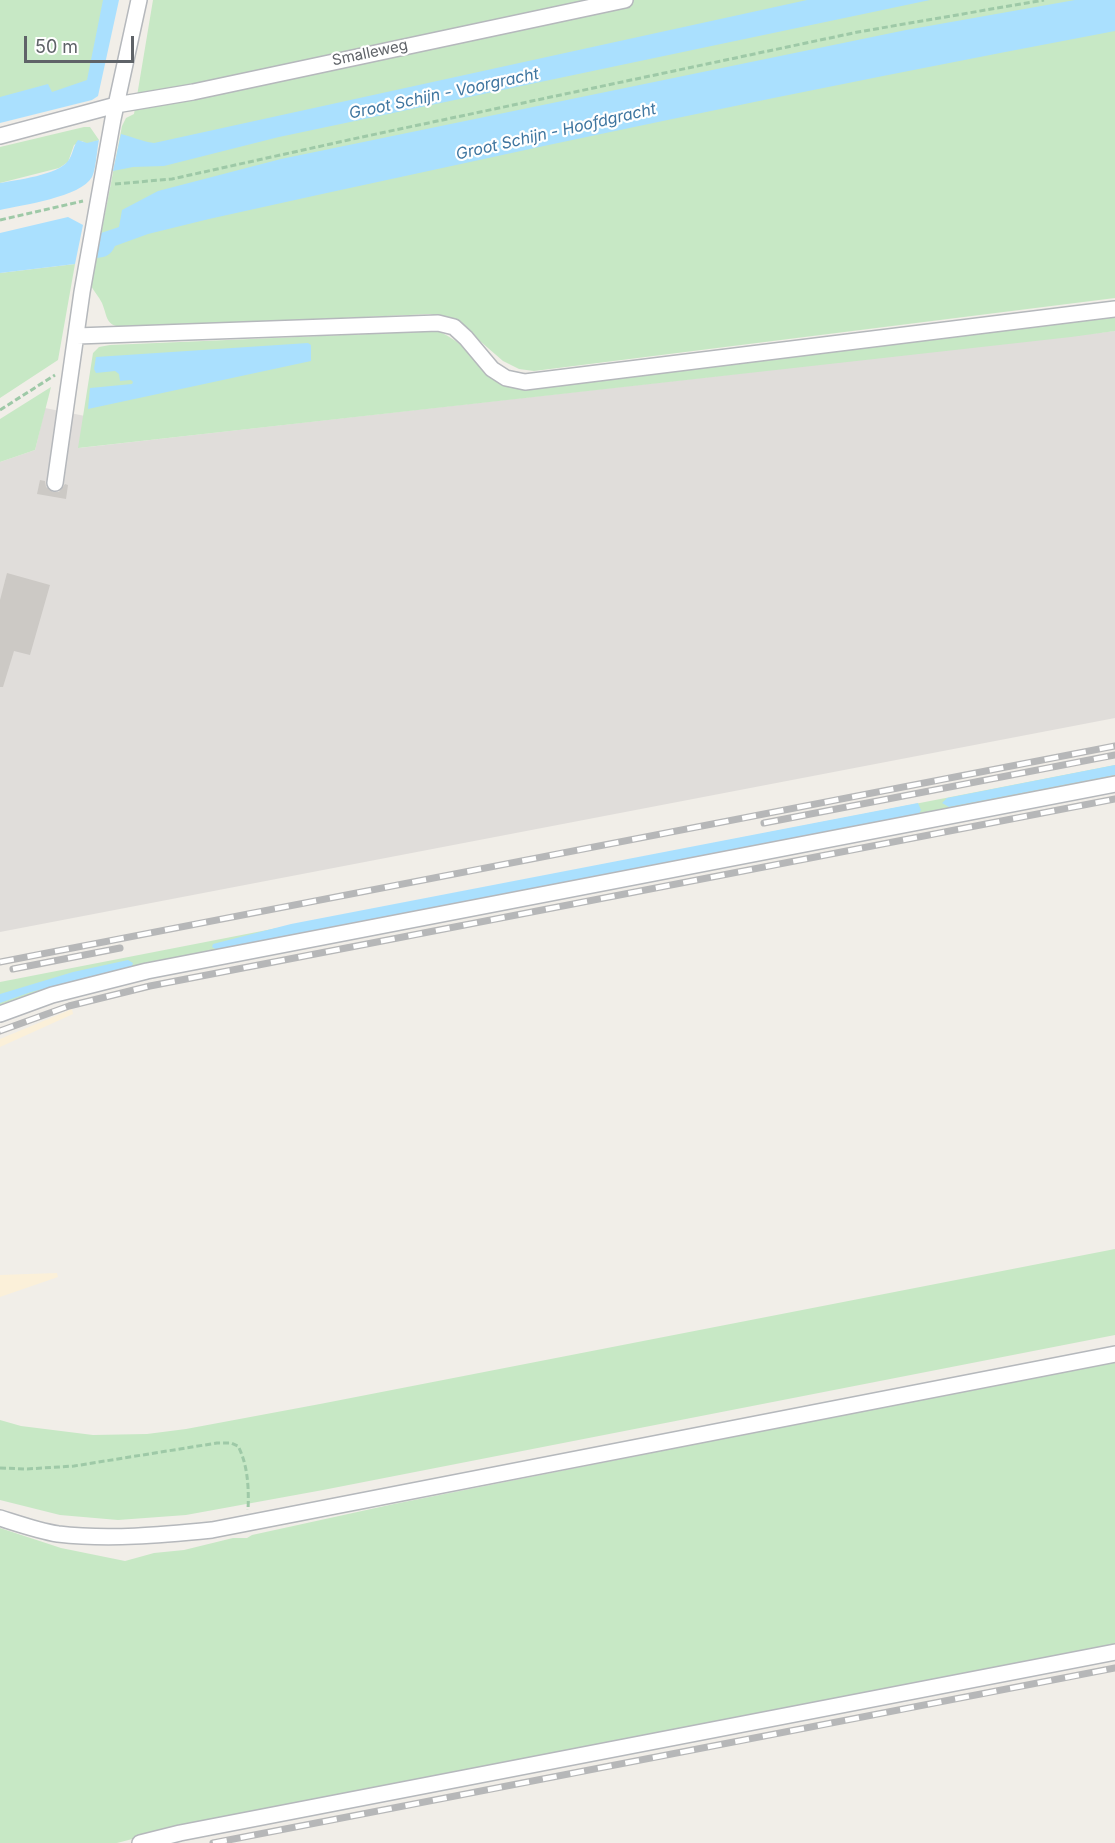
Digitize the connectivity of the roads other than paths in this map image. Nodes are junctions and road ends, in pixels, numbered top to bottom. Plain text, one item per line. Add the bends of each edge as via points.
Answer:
1 (139, 0) edge
2 (625, 0) edge
3 (114, 112) junction
4 (0, 136) edge
5 (1115, 309) edge
6 (77, 336) junction
7 (55, 483) dead end
8 (1115, 784) edge
9 (0, 1014) edge
10 (1115, 1354) edge
11 (0, 1518) edge
12 (1115, 1652) edge
13 (140, 1843) edge

1 - 3 street
2 - 3 street, Smalleweg via 204,89
3 - 4 street, Smalleweg
3 - 6 street
5 - 6 street via 525,382 499,374 454,327 438,323
6 - 7 street
8 - 9 street via 147,971 51,995
10 - 11 street via 212,1530 147,1536 57,1534
12 - 13 street

